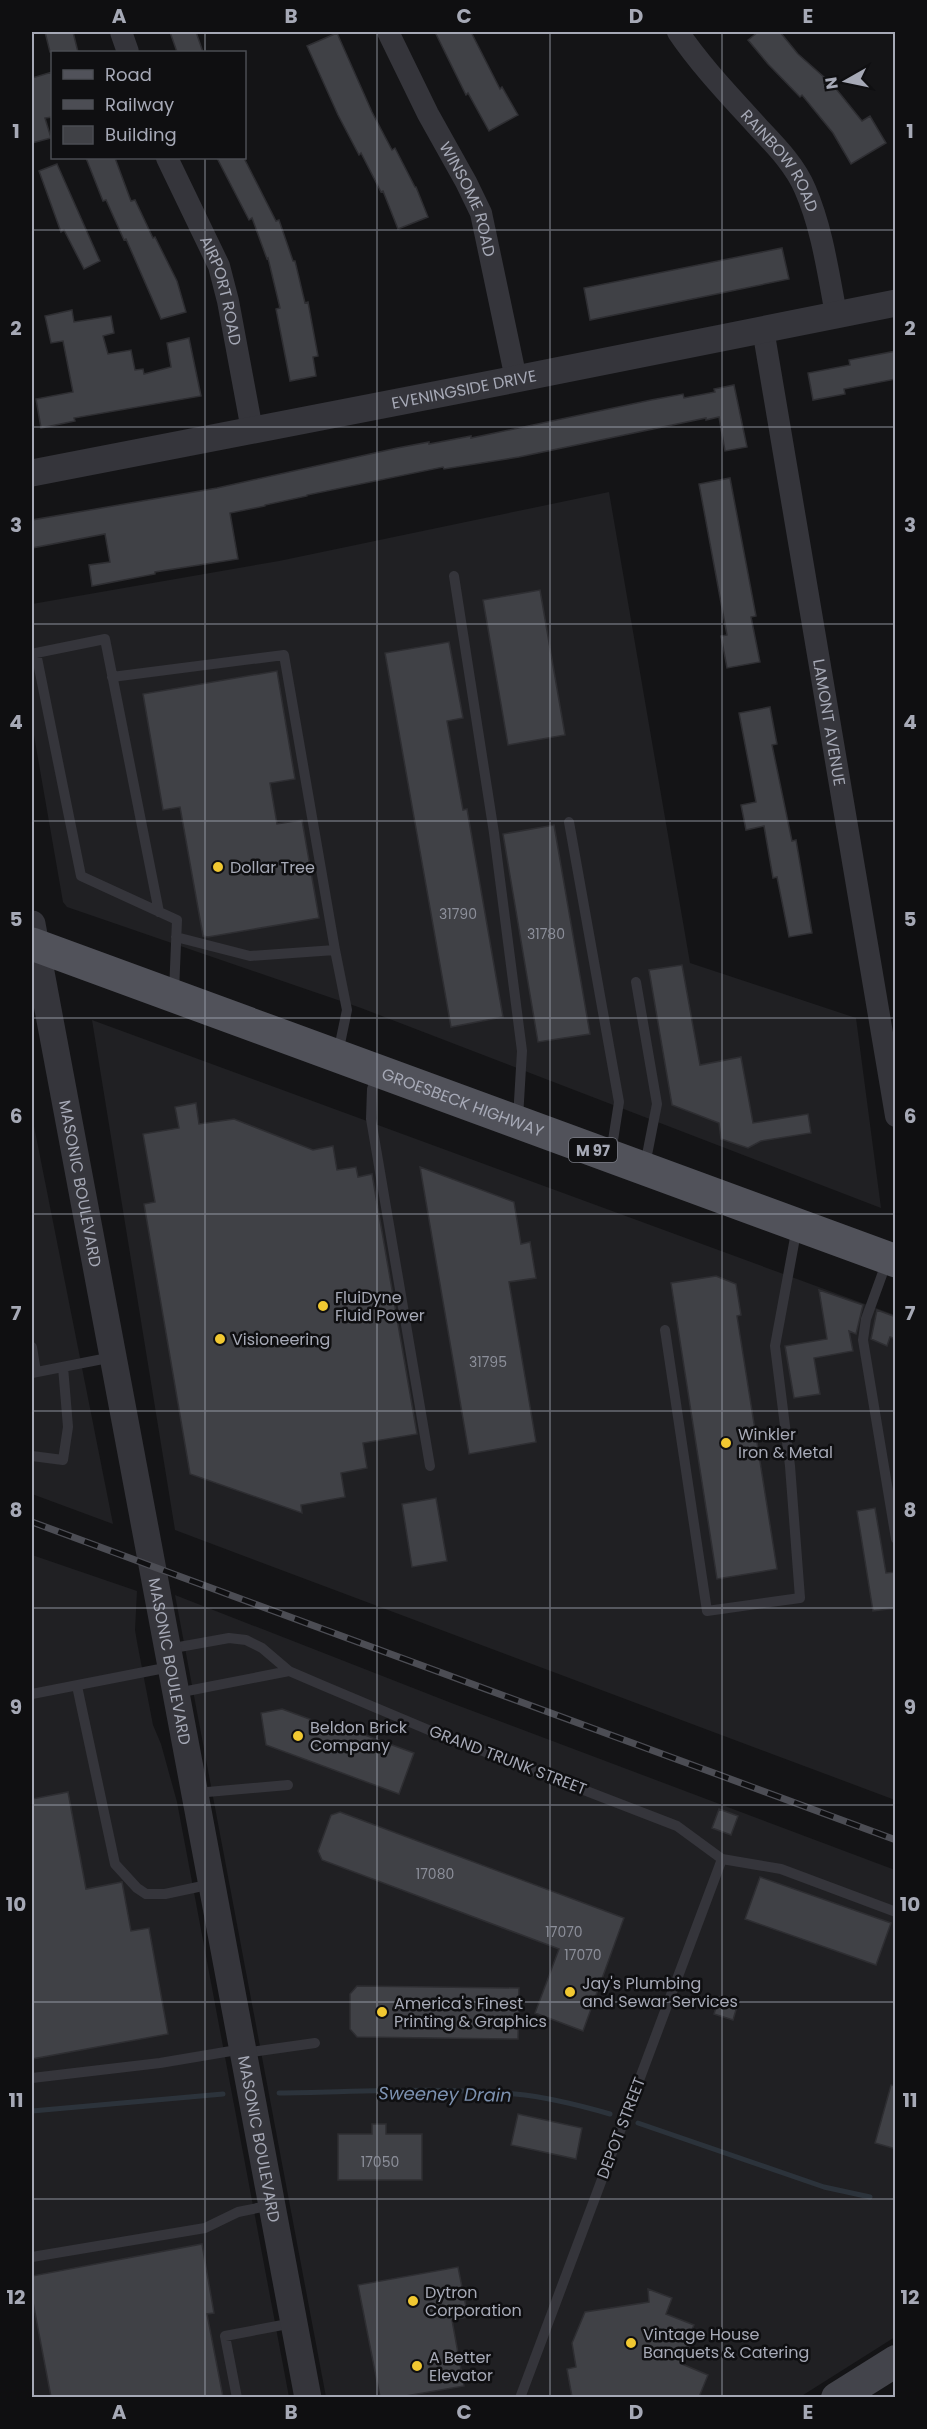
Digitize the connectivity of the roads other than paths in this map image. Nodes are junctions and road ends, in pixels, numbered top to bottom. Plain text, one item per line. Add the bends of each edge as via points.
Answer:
1 (121, 32) edge
2 (388, 32) edge
3 (678, 32) edge
4 (128, 51) edge
5 (167, 159) edge
6 (896, 303) edge
7 (836, 314) junction
8 (763, 329) junction
9 (516, 379) junction
10 (252, 430) junction
11 (32, 473) edge
12 (454, 576) dead end
13 (112, 677) junction
14 (569, 822) dead end
15 (159, 912) junction
16 (176, 937) junction
17 (33, 938) edge
18 (335, 950) junction
19 (636, 982) dead end
20 (174, 995) junction
21 (337, 1055) junction
22 (378, 1071) junction
23 (893, 1089) edge
24 (896, 1116) edge
25 (517, 1122) junction
26 (610, 1156) junction
27 (645, 1169) junction
28 (798, 1225) junction
29 (892, 1259) edge
30 (665, 1330) dead end
31 (32, 1347) edge
32 (113, 1357) junction
33 (63, 1367) junction
34 (34, 1373) edge
35 (32, 1456) edge
36 (430, 1466) dead end
37 (891, 1483) edge
38 (896, 1539) edge
39 (172, 1669) junction
40 (289, 1671) junction
41 (77, 1686) junction
42 (32, 1694) edge
43 (288, 1785) dead end
44 (195, 1794) junction
45 (722, 1858) junction
46 (212, 1884) junction
47 (896, 1912) edge
48 (315, 2043) dead end
49 (243, 2051) junction
50 (32, 2078) edge
51 (272, 2205) junction
52 (32, 2257) edge
53 (294, 2323) junction
54 (896, 2361) edge
55 (237, 2397) edge
56 (308, 2397) edge
57 (520, 2397) edge
58 (837, 2397) edge

1 - 4 street
2 - 9 street, WINSOME ROAD via 481,213
3 - 7 street, RAINBOW ROAD via 695,57 792,166 805,188
5 - 10 street, AIRPORT ROAD via 219,266
6 - 7 street, EVENINGSIDE DRIVE
7 - 8 street, EVENINGSIDE DRIVE
8 - 9 street, EVENINGSIDE DRIVE
8 - 23 street, LAMONT AVENUE
9 - 10 street, EVENINGSIDE DRIVE
10 - 11 street, EVENINGSIDE DRIVE
12 - 25 lane via 494,833 522,1052
13 - 15 lane
13 - 15 lane via 105,639 36,653 81,876
13 - 18 lane via 284,655
14 - 26 lane via 619,1102
15 - 16 lane via 177,920
16 - 18 lane via 250,957
16 - 20 lane
17 - 20 main road, GROESBECK HIGHWAY / M 97
17 - 32 street, MASONIC BOULEVARD
18 - 21 lane via 347,1010
19 - 27 lane via 657,1104
20 - 21 main road, GROESBECK HIGHWAY / M 97
21 - 22 main road, GROESBECK HIGHWAY / M 97
22 - 25 main road, GROESBECK HIGHWAY / M 97
22 - 36 lane via 372,1089 371,1119
23 - 24 street, LAMONT AVENUE
25 - 26 main road, GROESBECK HIGHWAY / M 97
26 - 27 main road, GROESBECK HIGHWAY / M 97
27 - 28 main road, GROESBECK HIGHWAY / M 97
28 - 29 main road, GROESBECK HIGHWAY / M 97
28 - 30 lane via 775,1346 790,1466 800,1598 707,1611
29 - 37 lane via 866,1319 863,1340
31 - 34 lane
32 - 33 lane
32 - 39 street, MASONIC BOULEVARD
33 - 34 lane
33 - 35 lane via 68,1427 63,1460
37 - 38 lane
39 - 40 lane
39 - 40 lane, GRAND TRUNK STREET via 237,1639 262,1648
39 - 41 lane
39 - 44 street, MASONIC BOULEVARD
40 - 45 lane, GRAND TRUNK STREET via 431,1731 677,1826
41 - 42 lane
41 - 46 lane via 116,1866 146,1894
43 - 44 lane
44 - 46 street, MASONIC BOULEVARD
45 - 47 lane via 781,1869
45 - 57 lane, DEPOT STREET
46 - 49 street, MASONIC BOULEVARD
48 - 49 lane
49 - 50 lane
49 - 51 street, MASONIC BOULEVARD
51 - 52 lane via 238,2212 205,2228
51 - 53 street, MASONIC BOULEVARD
53 - 55 lane via 225,2336
53 - 56 street, MASONIC BOULEVARD
54 - 58 main road

